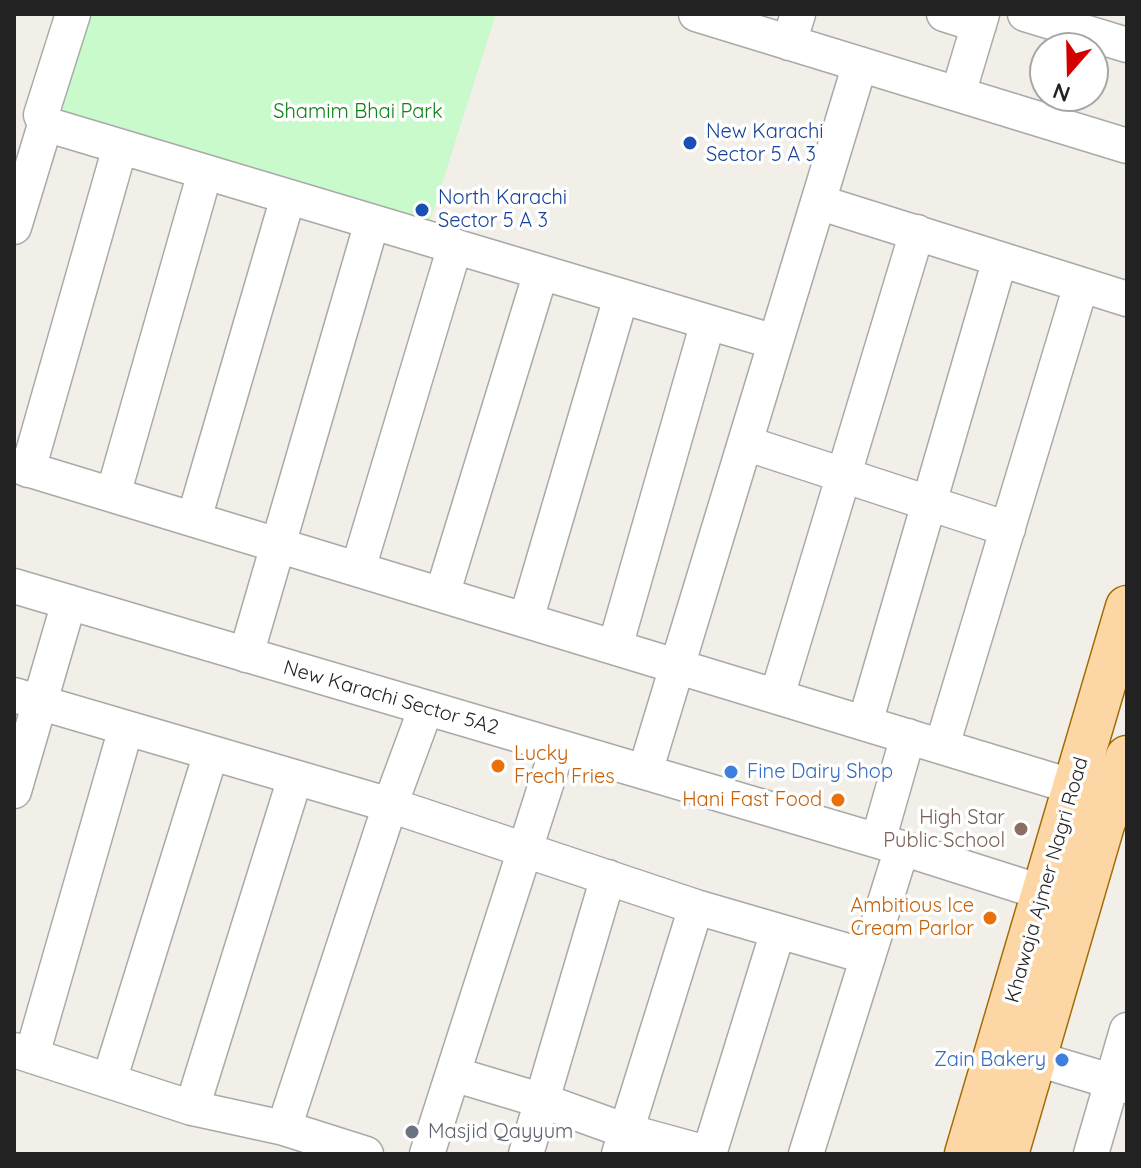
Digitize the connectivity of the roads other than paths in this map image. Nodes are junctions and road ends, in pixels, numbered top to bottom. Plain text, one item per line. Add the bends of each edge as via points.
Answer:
1 (73, 14) edge
2 (944, 14) edge
3 (1025, 14) edge
4 (703, 15) edge
5 (980, 19) edge
6 (1067, 20) edge
7 (793, 28) edge
8 (1127, 45) edge
9 (860, 64) junction
10 (958, 94) junction
11 (35, 122) edge
12 (1125, 137) edge
13 (120, 147) junction
14 (205, 172) junction
15 (288, 197) junction
16 (818, 202) junction
17 (372, 222) junction
18 (14, 227) edge
19 (917, 232) junction
20 (455, 246) junction
21 (1000, 259) junction
22 (541, 272) junction
23 (1081, 285) junction
24 (621, 297) junction
25 (1127, 299) edge
26 (708, 322) junction
27 (775, 342) junction
28 (745, 443) junction
29 (21, 468) edge
30 (844, 475) junction
31 (113, 495) junction
32 (929, 503) junction
33 (194, 519) junction
34 (1008, 529) junction
35 (277, 545) junction
36 (358, 569) junction
37 (14, 586) edge
38 (442, 595) junction
39 (69, 602) junction
40 (1127, 607) edge
41 (526, 620) junction
42 (615, 647) junction
43 (246, 655) junction
44 (677, 666) junction
45 (1118, 667) edge
46 (777, 696) junction
47 (27, 699) edge
48 (426, 708) junction
49 (865, 723) junction
50 (126, 728) junction
51 (908, 736) junction
52 (942, 746) junction
53 (558, 747) junction
54 (211, 753) junction
55 (1127, 757) edge
56 (645, 772) junction
57 (295, 778) junction
58 (1074, 787) junction
59 (14, 791) edge
60 (390, 805) junction
61 (1115, 828) edge
62 (890, 845) junction
63 (525, 850) junction
64 (608, 877) junction
65 (1044, 893) junction
66 (696, 907) junction
67 (778, 931) junction
68 (868, 957) junction
69 (1127, 1030) edge
70 (23, 1052) edge
71 (1034, 1058) junction
72 (453, 1074) junction
73 (109, 1081) junction
74 (1119, 1084) edge
75 (543, 1101) junction
76 (192, 1108) junction
77 (284, 1128) junction
78 (622, 1142) edge
79 (366, 1154) edge
80 (427, 1154) edge
81 (526, 1154) edge
82 (709, 1154) edge
83 (806, 1154) edge
84 (966, 1154) edge
85 (1007, 1154) edge
86 (1091, 1154) edge

1 - 11 street
2 - 5 street
3 - 6 street
4 - 7 street
5 - 10 street
6 - 8 street
7 - 9 street
9 - 10 street
9 - 16 street
10 - 12 street
11 - 13 street
11 - 18 street
13 - 14 street
13 - 29 street
14 - 15 street
14 - 31 street
15 - 17 street
15 - 33 street
16 - 19 street
16 - 27 street
17 - 20 street
17 - 35 street
19 - 21 street
19 - 30 street
20 - 22 street
20 - 36 street
21 - 23 street
21 - 32 street
22 - 24 street
22 - 38 street
23 - 25 street
23 - 34 street
24 - 26 street
24 - 41 street
26 - 27 street
26 - 42 street
27 - 28 street
28 - 30 street
28 - 44 street
29 - 31 street
30 - 32 street
30 - 46 street
31 - 33 street
32 - 34 street
32 - 49 street
33 - 35 street
34 - 52 street
35 - 36 street
35 - 43 street
36 - 38 street
37 - 39 street, New Karachi Sector 5A2
38 - 41 street
39 - 43 street, New Karachi Sector 5A2
39 - 47 street
40 - 45 main road, Khawaja Ajmer Nagri Road
41 - 42 street
42 - 44 street
43 - 48 street, New Karachi Sector 5A2
44 - 46 street
44 - 56 street
45 - 58 main road, Khawaja Ajmer Nagri Road
46 - 49 street
47 - 50 street
47 - 59 street
48 - 53 street, New Karachi Sector 5A2
48 - 60 street
49 - 51 street
50 - 54 street
50 - 70 street
51 - 52 street
51 - 62 street
52 - 58 street
53 - 56 street, New Karachi Sector 5A2
53 - 63 street
54 - 57 street
54 - 73 street
55 - 61 main road, Khawaja Ajmer Nagri Road
56 - 62 street, New Karachi Sector 5A2
57 - 60 street
57 - 76 street
58 - 65 main road, Khawaja Ajmer Nagri Road
60 - 63 street
60 - 77 street
61 - 71 main road, Khawaja Ajmer Nagri Road
62 - 65 street, New Karachi Sector 5A2
62 - 68 street
63 - 64 street
63 - 72 street
64 - 66 street
64 - 75 street
65 - 84 main road, Khawaja Ajmer Nagri Road
66 - 67 street
66 - 78 street
67 - 68 street
67 - 82 street
68 - 83 street
69 - 74 street
70 - 73 street
71 - 74 street
71 - 85 main road, Khawaja Ajmer Nagri Road
72 - 75 street
72 - 80 street
73 - 76 street
74 - 86 street
75 - 78 street
75 - 81 street
76 - 77 street
77 - 79 street
78 - 82 street

